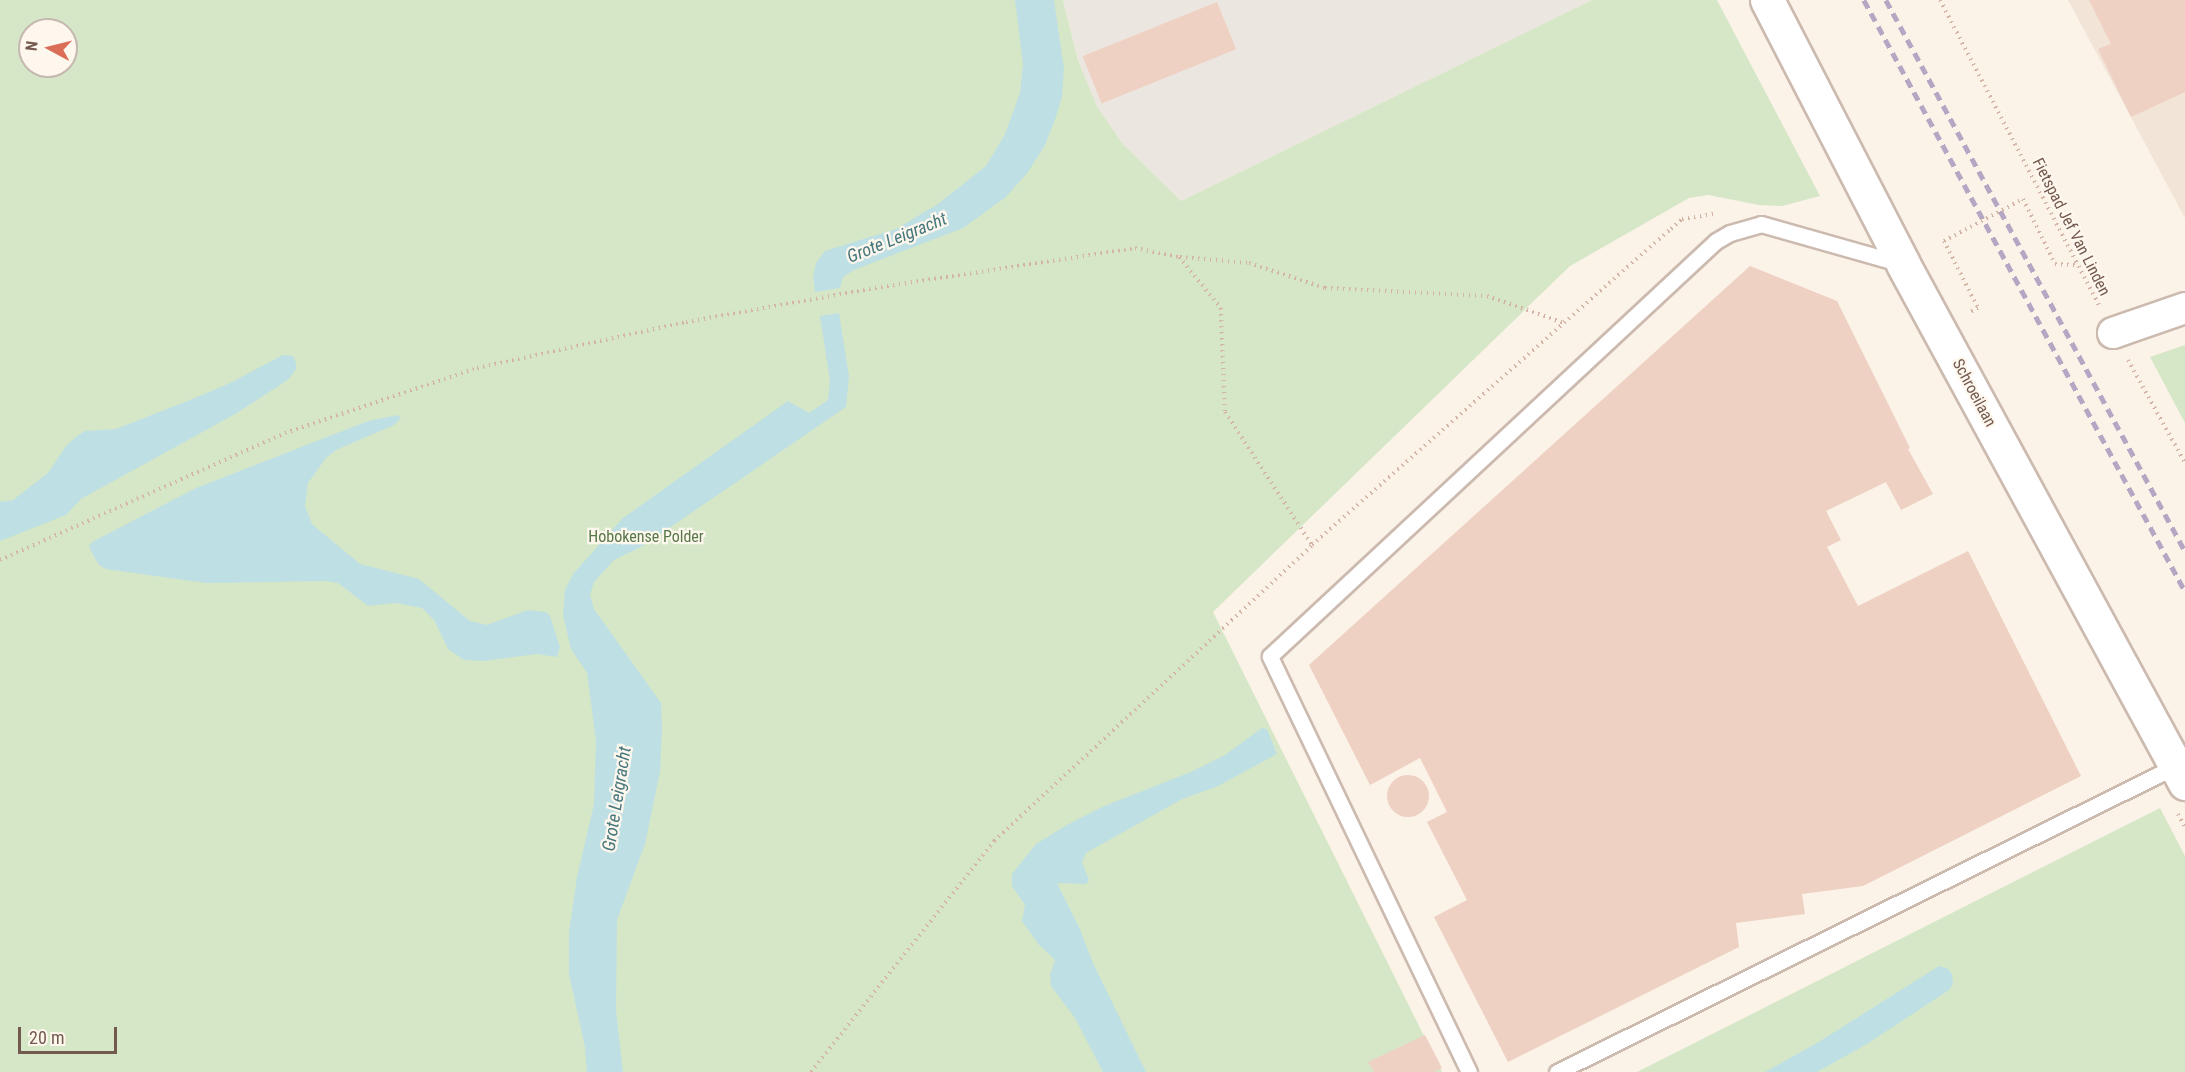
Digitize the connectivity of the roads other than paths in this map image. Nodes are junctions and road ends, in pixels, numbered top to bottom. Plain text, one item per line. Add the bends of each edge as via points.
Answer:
1 (1767, 0) edge
2 (1903, 264) junction
3 (2185, 308) edge
4 (2113, 333) road end
5 (2181, 775) edge
6 (1469, 1072) edge
7 (1557, 1072) edge

1 - 2 street, Schroeilaan
2 - 5 street, Schroeilaan
2 - 6 lane via 1761,224 1716,241 1270,656
3 - 4 street
5 - 7 lane

